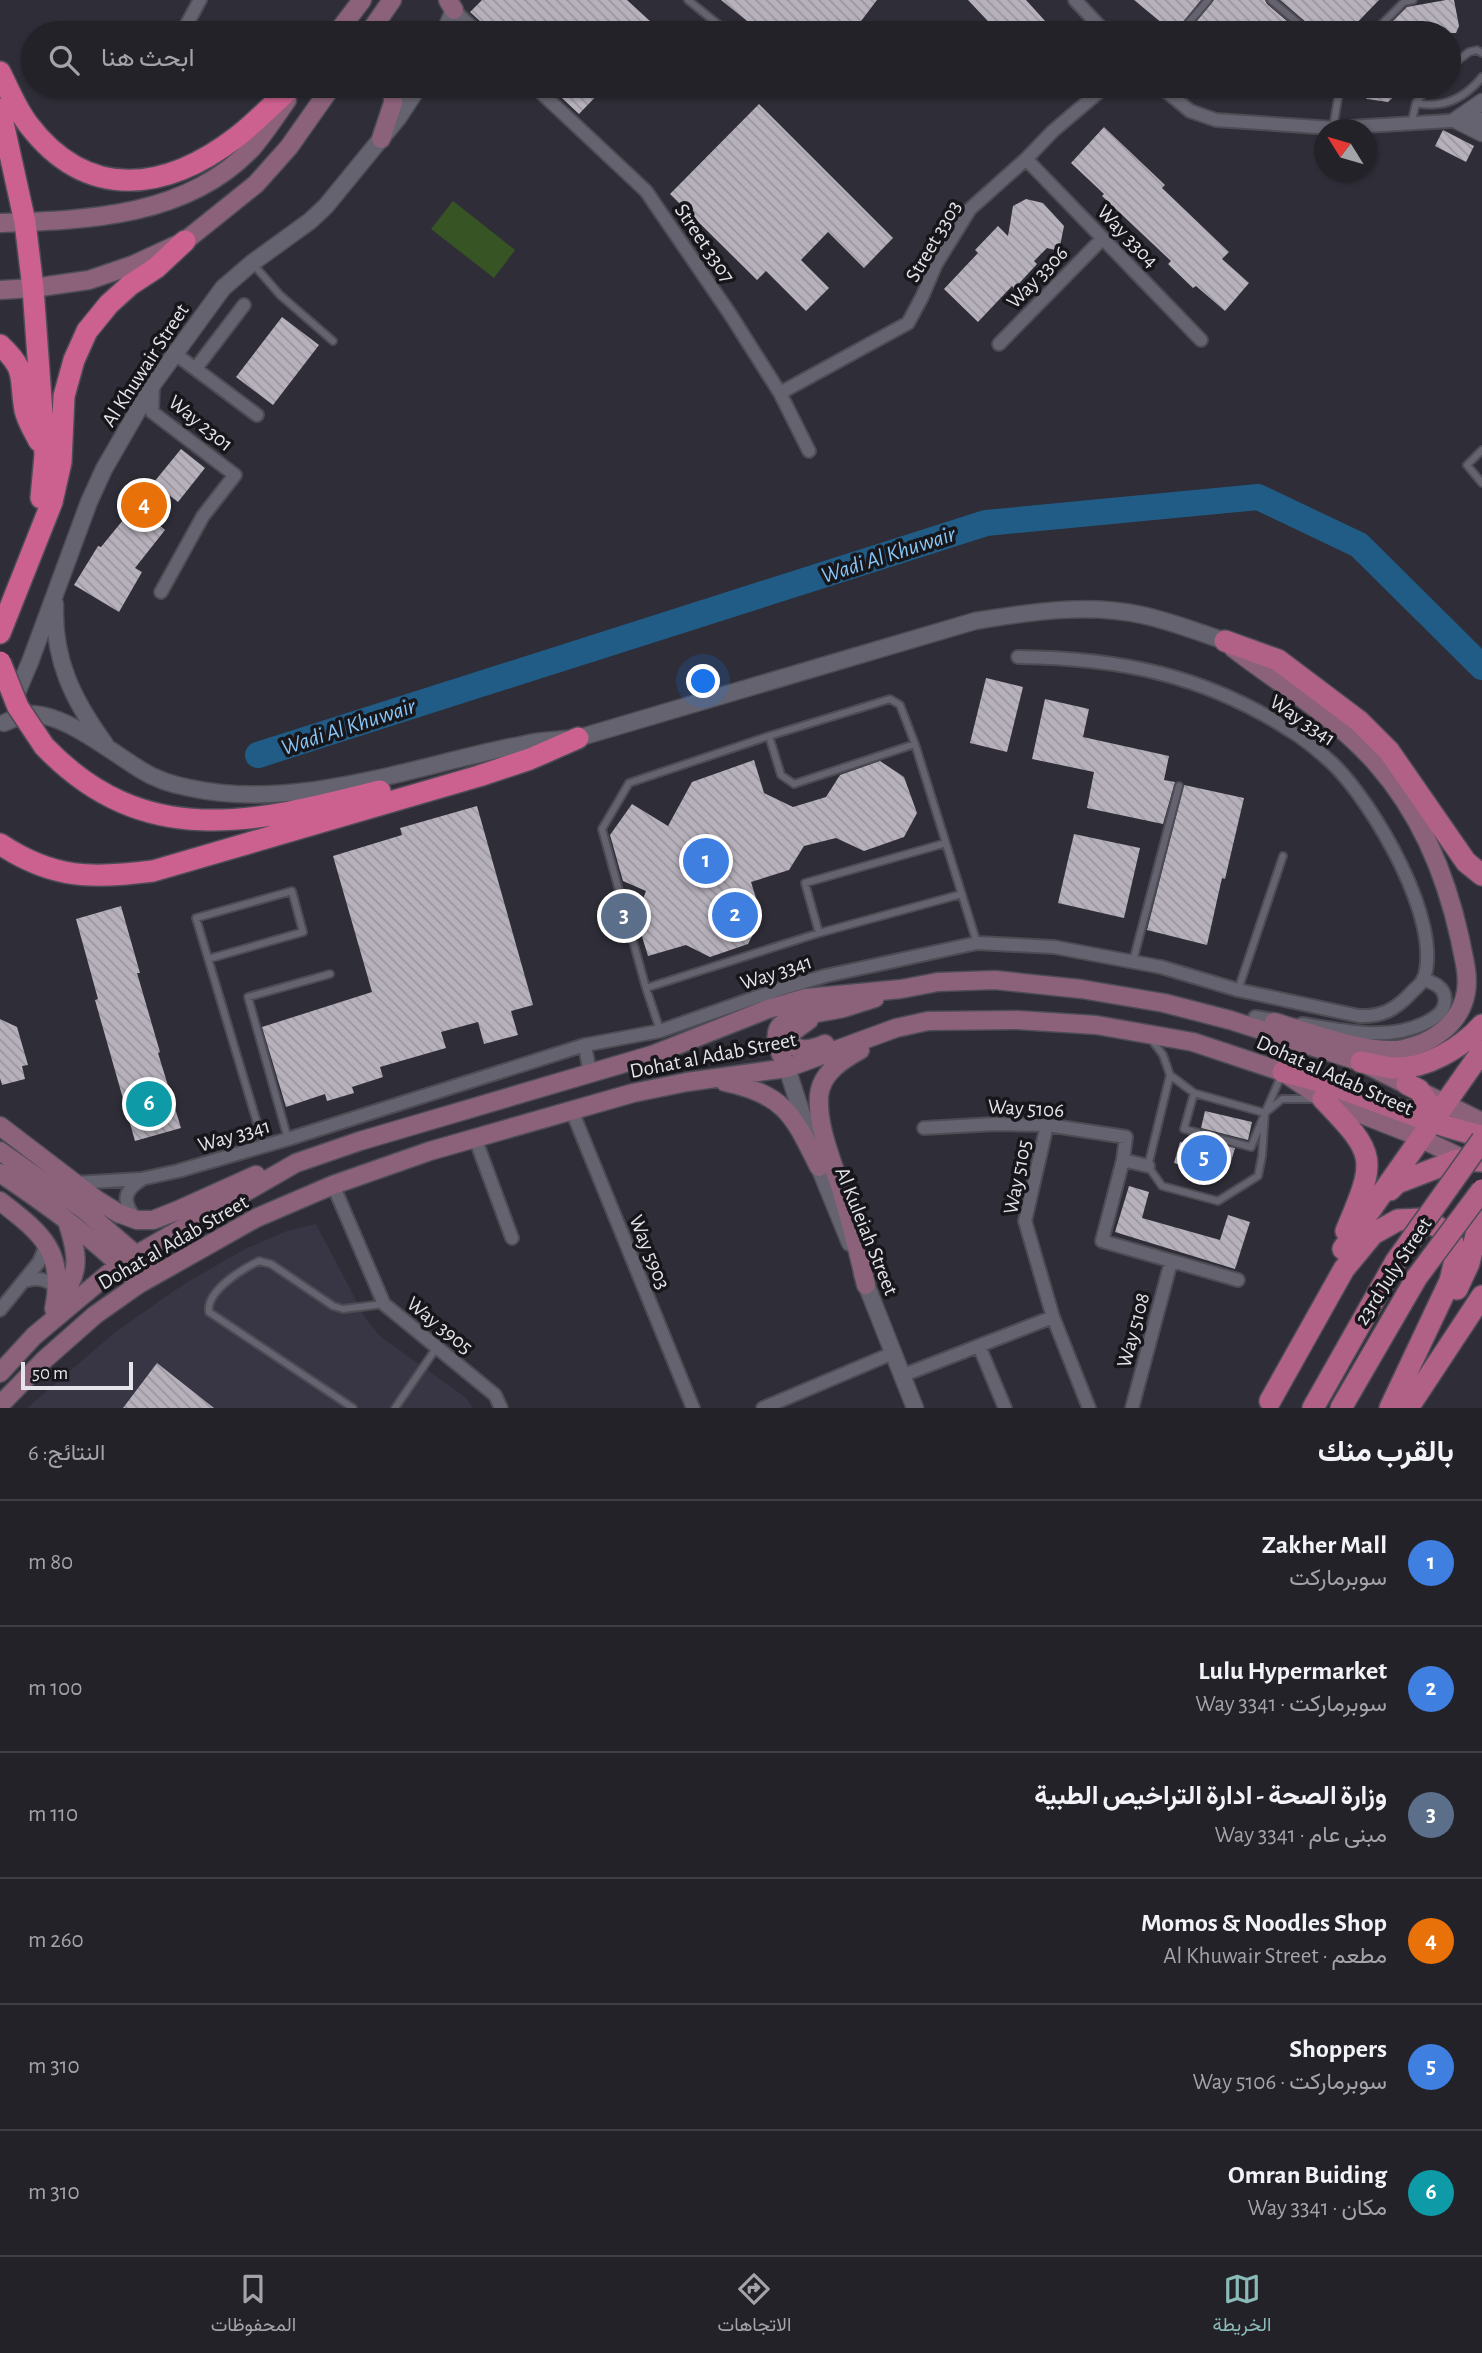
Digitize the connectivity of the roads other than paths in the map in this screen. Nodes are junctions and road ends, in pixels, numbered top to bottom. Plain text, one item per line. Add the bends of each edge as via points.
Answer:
1 (200, 0) edge
2 (362, 0) edge
3 (392, 0) edge
4 (688, 0) edge
5 (1075, 0) edge
6 (1208, 0) edge
7 (1270, 0) edge
8 (1413, 0) edge
9 (454, 3) edge
10 (189, 21) edge
11 (346, 21) edge
12 (377, 21) edge
13 (448, 21) edge
14 (468, 21) edge
15 (714, 21) edge
16 (1095, 21) edge
17 (1190, 21) edge
18 (1295, 21) edge
19 (1385, 21) edge
20 (1482, 53) edge
21 (1461, 58) edge
22 (0, 72) edge
23 (1482, 77) edge
24 (1461, 95) edge
25 (281, 98) edge
26 (286, 98) edge
27 (324, 98) edge
28 (332, 98) edge
29 (393, 98) edge
30 (410, 98) edge
31 (547, 98) edge
32 (1092, 98) edge
33 (1174, 98) edge
34 (1338, 98) edge
35 (1420, 98) edge
36 (1458, 98) edge
37 (1482, 102) edge
38 (1416, 103) junction
39 (0, 109) edge
40 (1334, 119) edge
41 (1482, 119) edge
42 (1456, 120) junction
43 (1411, 125) junction
44 (1377, 126) edge
45 (1314, 127) edge
46 (1482, 133) edge
47 (381, 139) junction
48 (289, 147) junction
49 (1026, 159) junction
50 (25, 222) junction
51 (0, 223) edge
52 (1103, 238) junction
53 (185, 241) junction
54 (252, 263) junction
55 (33, 289) junction
56 (0, 290) edge
57 (244, 305) dead end
58 (1201, 340) dead end
59 (333, 341) dead end
60 (999, 344) dead end
61 (0, 345) edge
62 (174, 353) junction
63 (196, 368) junction
64 (153, 384) junction
65 (780, 393) junction
66 (257, 415) dead end
67 (1482, 450) edge
68 (809, 451) dead end
69 (45, 455) junction
70 (1482, 484) edge
71 (37, 538) junction
72 (56, 592) junction
73 (160, 592) dead end
74 (0, 633) edge
75 (1225, 641) junction
76 (1018, 657) dead end
77 (0, 662) edge
78 (2, 727) edge
79 (769, 736) junction
80 (578, 738) junction
81 (915, 744) junction
82 (107, 746) junction
83 (1179, 786) dead end
84 (946, 843) junction
85 (0, 844) edge
86 (1283, 856) dead end
87 (1482, 875) edge
88 (962, 894) junction
89 (819, 933) junction
90 (978, 943) junction
91 (208, 959) junction
92 (1132, 963) junction
93 (330, 974) dead end
94 (1423, 979) junction
95 (646, 988) junction
96 (901, 989) junction
97 (1238, 990) junction
98 (827, 1012) junction
99 (1255, 1017) junction
100 (1230, 1020) junction
101 (1482, 1025) edge
102 (895, 1028) junction
103 (660, 1031) junction
104 (1146, 1032) junction
105 (585, 1045) junction
106 (1482, 1051) edge
107 (1361, 1062) junction
108 (786, 1068) junction
109 (1283, 1072) junction
110 (590, 1074) junction
111 (1170, 1075) junction
112 (711, 1079) junction
113 (1407, 1084) junction
114 (1195, 1093) junction
115 (1323, 1099) junction
116 (1401, 1110) junction
117 (572, 1111) junction
118 (1265, 1113) junction
119 (1433, 1121) junction
120 (1047, 1125) junction
121 (0, 1126) edge
122 (924, 1128) dead end
123 (1479, 1131) edge
124 (475, 1138) junction
125 (288, 1139) junction
126 (264, 1146) junction
127 (0, 1152) edge
128 (1123, 1160) junction
129 (296, 1163) junction
130 (1477, 1163) edge
131 (1148, 1166) junction
132 (819, 1167) junction
133 (0, 1174) edge
134 (141, 1180) junction
135 (74, 1183) junction
136 (333, 1185) junction
137 (1482, 1190) edge
138 (0, 1201) edge
139 (1375, 1206) junction
140 (1482, 1211) edge
141 (137, 1220) junction
142 (68, 1221) junction
143 (512, 1238) dead end
144 (47, 1243) junction
145 (128, 1259) junction
146 (1171, 1262) junction
147 (1332, 1263) junction
148 (157, 1273) junction
149 (1238, 1280) dead end
150 (24, 1281) junction
151 (139, 1284) junction
152 (866, 1285) junction
153 (57, 1287) junction
154 (1482, 1296) edge
155 (384, 1304) junction
156 (54, 1309) junction
157 (0, 1310) edge
158 (1053, 1317) junction
159 (34, 1336) junction
160 (979, 1346) junction
161 (438, 1348) junction
162 (892, 1353) junction
163 (0, 1373) edge
164 (901, 1376) junction
165 (0, 1405) edge
166 (1268, 1405) edge
167 (353, 1408) edge
168 (395, 1408) edge
169 (501, 1408) edge
170 (693, 1408) edge
171 (763, 1408) edge
172 (915, 1408) edge
173 (1005, 1408) edge
174 (1089, 1408) edge
175 (1132, 1408) edge
176 (1313, 1408) edge
177 (1341, 1408) edge
178 (1390, 1408) edge
179 (1401, 1408) edge
180 (1408, 1408) edge

1 - 10 street
2 - 11 main road
3 - 12 main road
4 - 15 lane
5 - 16 street
6 - 17 lane
7 - 18 lane
8 - 19 lane via 1404,2
9 - 13 street
9 - 14 street
20 - 21 lane via 1477,50
22 - 25 highway via 28,124 64,161 123,181 177,172 237,136
23 - 24 lane
26 - 50 main road via 251,148 225,172 187,193 132,212
27 - 48 main road
28 - 48 main road
29 - 47 main road
30 - 47 street, Al Khuwair Street
31 - 65 street, Street 3307 via 646,191
32 - 49 street, Street 3303
33 - 45 street via 1190,111 1216,120
34 - 40 lane
35 - 38 lane
36 - 38 lane via 1437,105
37 - 42 street
38 - 43 lane
39 - 50 highway
41 - 42 street
42 - 43 street
42 - 46 street
43 - 44 street
47 - 54 street, Al Khuwair Street via 326,206
48 - 53 main road via 256,184
49 - 52 street, Way 3304
49 - 65 street, Street 3303 via 970,209 936,264 908,323
50 - 51 main road
50 - 55 highway
52 - 58 street, Way 3304
52 - 60 street, Way 3306
53 - 55 main road via 89,280
53 - 71 highway via 130,285 87,331 64,396 61,462
54 - 59 lane via 280,295
54 - 62 street, Al Khuwair Street via 223,288
55 - 56 main road
55 - 69 highway
57 - 63 street
61 - 69 highway via 23,375 25,412
62 - 63 street
62 - 64 street, Al Khuwair Street
63 - 66 street
64 - 72 street, Al Khuwair Street via 104,469
64 - 73 street, Way 2301 via 152,412 235,474 203,516
65 - 68 street, Street 3307
67 - 70 lane via 1467,466
69 - 71 highway
71 - 74 highway
72 - 78 street, Al Khuwair Street
72 - 82 street via 58,653 82,712
75 - 80 street via 1141,615 1097,609 1029,612 975,621
75 - 87 main road via 1279,660 1359,721 1389,751 1466,862
75 - 99 main road via 1311,702 1377,764 1433,849 1466,970 1466,992 1451,1024 1435,1037 1404,1049 1365,1048
76 - 94 street, Way 3341 via 1072,657 1170,675 1251,708 1311,745 1357,791 1393,849 1423,924
77 - 80 highway, bridge via 18,707 44,746 69,769 134,808 172,818 250,820 296,813
78 - 82 street via 26,714 58,719
79 - 81 lane via 890,699 900,705
79 - 81 lane via 781,775 794,784
79 - 95 lane via 629,783 602,830
80 - 82 street via 526,743 342,786 262,793 191,789 143,772
80 - 85 highway via 479,776 153,871 79,876 38,865
81 - 84 lane
83 - 92 lane
84 - 88 lane
84 - 89 lane via 805,883
86 - 97 lane
88 - 89 lane
88 - 90 lane
89 - 95 lane
90 - 92 street, Way 3341 via 1054,947
90 - 103 street, Way 3341 via 825,976
91 - 91 lane via 197,918 292,891 303,932
91 - 126 lane
92 - 97 street, Way 3341
93 - 125 lane via 248,998
94 - 97 street, Way 3341 via 1396,1008 1373,1016
94 - 99 street via 1441,988 1445,1006 1436,1017 1396,1034
95 - 103 lane
96 - 98 main road
96 - 100 main road, Dohat al Adab Street via 996,980 1164,1003
96 - 110 main road, Dohat al Adab Street via 806,998
98 - 102 main road via 796,1027 791,1033 793,1045 807,1049 866,1030
98 - 108 main road via 780,1025 778,1045
99 - 100 main road
100 - 107 main road, Dohat al Adab Street
101 - 107 main road via 1448,1053 1422,1063 1396,1068
102 - 104 main road, Dohat al Adab Street via 929,1021 1017,1020
102 - 108 main road, Dohat al Adab Street
102 - 152 main road via 838,1063 819,1095 828,1148
103 - 105 street, Way 3341
104 - 109 main road, Dohat al Adab Street via 1193,1042
104 - 111 lane via 1163,1055
105 - 110 street
105 - 125 street, Way 3341
106 - 119 main road
107 - 113 main road, Dohat al Adab Street
108 - 112 main road, Dohat al Adab Street
108 - 132 street, Al Kuleiah Street
109 - 115 main road, Dohat al Adab Street
109 - 116 main road
109 - 118 lane
110 - 129 main road, Dohat al Adab Street
111 - 114 lane
111 - 131 lane
112 - 117 main road, Dohat al Adab Street via 634,1093
112 - 132 main road via 755,1089 779,1103 796,1122
113 - 116 main road via 1425,1097 1427,1106 1418,1112
113 - 119 main road, Dohat al Adab Street
114 - 118 lane
114 - 118 lane via 1184,1129 1251,1147
115 - 118 lane via 1282,1100
115 - 119 main road, Dohat al Adab Street
115 - 147 main road via 1355,1132 1367,1155 1368,1174
116 - 119 main road
117 - 124 main road, Dohat al Adab Street
117 - 170 street, Way 5903
118 - 131 lane via 1258,1176 1218,1202 1162,1186
119 - 123 main road
119 - 130 main road, Dohat al Adab Street
119 - 139 main road
120 - 122 street, Way 5106
120 - 128 street, Way 5106 via 1126,1137
120 - 158 street, Way 5105 via 1025,1221
121 - 135 main road
123 - 176 main road, 23rd July Street, bridge via 1396,1261
124 - 136 main road, Dohat al Adab Street
124 - 143 street
125 - 126 street, Way 3341
126 - 134 street, Way 3341
127 - 145 main road via 84,1210
128 - 131 street
128 - 146 street via 1102,1241
129 - 141 main road via 248,1177 153,1220
129 - 145 main road, Dohat al Adab Street
130 - 139 main road via 1457,1160 1429,1169 1397,1184
132 - 152 street, Al Kuleiah Street
133 - 142 main road
134 - 135 street, Way 3341
134 - 141 street via 131,1186 127,1196 127,1208
135 - 141 main road via 118,1213
136 - 148 main road, Dohat al Adab Street via 256,1218
136 - 155 street, Way 3905
137 - 177 main road, 23rd July Street, bridge via 1417,1277
138 - 144 main road
139 - 147 main road
140 - 179 main road via 1469,1263
142 - 145 main road
142 - 156 main road via 75,1244 75,1275
144 - 150 street
144 - 153 main road
145 - 148 main road
145 - 151 main road
145 - 159 main road, Dohat al Adab Street
146 - 149 street
146 - 175 street, Way 5108
147 - 166 main road via 1302,1320
148 - 151 main road, Dohat al Adab Street
150 - 153 street via 47,1280
150 - 157 street
151 - 165 main road, Dohat al Adab Street via 95,1315
152 - 162 street, Al Kuleiah Street
153 - 156 main road
154 - 180 main road
155 - 161 street, Way 3905
155 - 167 lane via 333,1306 271,1264 259,1261 244,1268 211,1296 208,1304 209,1312
156 - 159 main road
158 - 160 street
158 - 174 street, Way 5105
159 - 163 main road, Dohat al Adab Street
160 - 164 street
160 - 173 street
161 - 168 lane
161 - 169 street, Way 3905 via 495,1395
162 - 164 street, Al Kuleiah Street
162 - 171 street
164 - 172 street, Al Kuleiah Street
166 - 178 main road via 1344,1269 1373,1234 1398,1220 1420,1219 1438,1227 1453,1243 1455,1260 1450,1281

